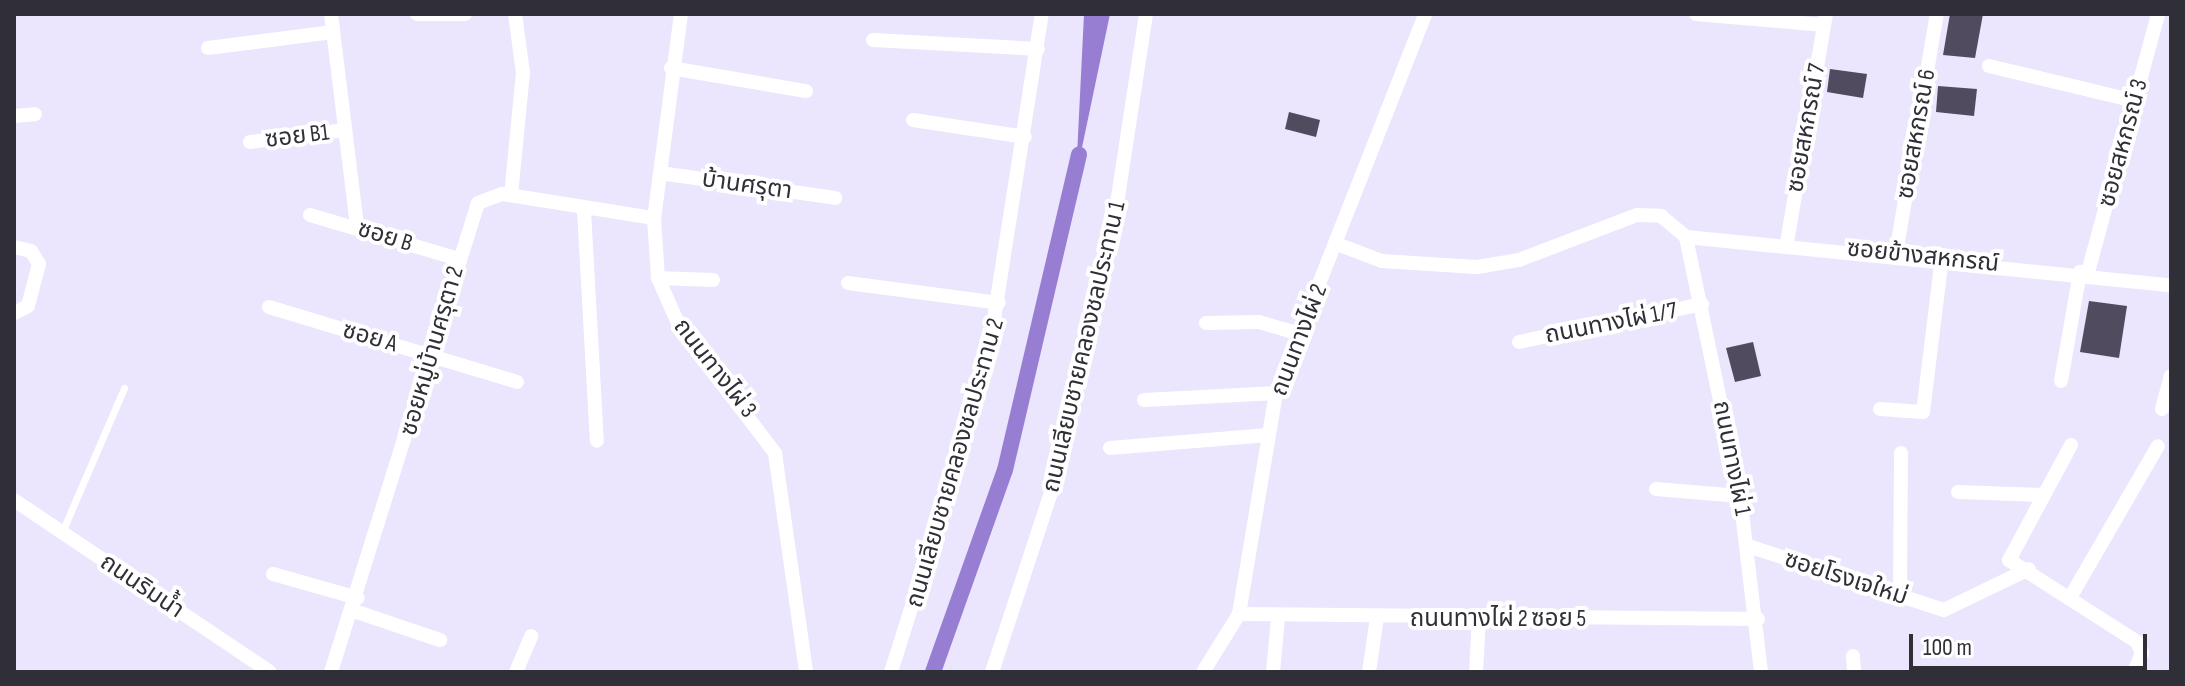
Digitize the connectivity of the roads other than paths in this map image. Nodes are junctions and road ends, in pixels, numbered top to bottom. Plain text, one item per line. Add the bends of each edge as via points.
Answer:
1 (331, 14) edge
2 (417, 14) edge
3 (465, 14) edge
4 (515, 14) edge
5 (681, 14) edge
6 (1042, 14) edge
7 (1146, 14) edge
8 (1425, 14) edge
9 (1696, 14) edge
10 (1937, 14) edge
11 (2158, 14) edge
12 (1825, 19) edge
13 (333, 32) junction
14 (873, 40) dead end
15 (208, 48) dead end
16 (1038, 49) junction
17 (1989, 66) dead end
18 (671, 68) junction
19 (806, 91) dead end
20 (2135, 101) junction
21 (35, 114) dead end
22 (14, 116) edge
23 (913, 120) dead end
24 (345, 130) junction
25 (1025, 137) junction
26 (250, 142) dead end
27 (660, 173) junction
28 (511, 195) junction
29 (835, 198) dead end
30 (584, 211) junction
31 (310, 215) dead end
32 (654, 218) junction
33 (357, 227) junction
34 (1689, 241) junction
35 (1787, 242) junction
36 (1337, 244) junction
37 (14, 247) edge
38 (1896, 253) junction
39 (1942, 258) junction
40 (459, 259) junction
41 (2084, 272) junction
42 (658, 278) junction
43 (713, 280) dead end
44 (848, 283) dead end
45 (2171, 285) edge
46 (999, 303) junction
47 (1702, 304) junction
48 (269, 307) dead end
49 (14, 313) edge
50 (1206, 323) dead end
51 (1300, 334) junction
52 (1519, 342) dead end
53 (433, 355) junction
54 (2171, 376) edge
55 (2061, 381) dead end
56 (517, 382) dead end
57 (124, 388) dead end
58 (1276, 393) junction
59 (1144, 400) dead end
60 (1880, 409) dead end
61 (2162, 409) dead end
62 (1268, 435) junction
63 (597, 441) dead end
64 (2071, 445) dead end
65 (2158, 446) dead end
66 (1110, 448) dead end
67 (1901, 453) dead end
68 (1656, 489) dead end
69 (1958, 492) dead end
70 (2044, 495) junction
71 (1740, 496) junction
72 (14, 500) edge
73 (62, 532) junction
74 (1748, 546) junction
75 (2029, 569) junction
76 (273, 574) dead end
77 (1900, 594) junction
78 (2071, 596) junction
79 (356, 604) junction
80 (1239, 614) junction
81 (1278, 618) junction
82 (1377, 618) junction
83 (1479, 618) junction
84 (1758, 619) junction
85 (531, 636) dead end
86 (440, 640) dead end
87 (1853, 656) dead end
88 (252, 667) edge
89 (270, 672) edge
90 (331, 672) edge
91 (516, 672) edge
92 (806, 672) edge
93 (891, 672) edge
94 (992, 672) edge
95 (1203, 672) edge
96 (1273, 672) edge
97 (1369, 672) edge
98 (1476, 672) edge
99 (1761, 672) edge
100 (1854, 672) edge
101 (2134, 672) edge

1 - 13 street
2 - 3 street
4 - 28 street via 523,73
5 - 18 street, ถนนทางไผ่ 3
6 - 16 street, ถนนเลียบชายคลองชลประทาน 2
7 - 94 street, ถนนเลียบชายคลองชลประทาน 1 via 1118,197 1059,468
8 - 36 street, ถนนทางไผ่ 2
9 - 12 street
10 - 38 street, ซอยสหกรณ์ 6
11 - 20 street, ซอยสหกรณ์ 3
12 - 35 street, ซอยสหกรณ์ 7
13 - 15 street
13 - 24 street
14 - 16 street
16 - 25 street, ถนนเลียบชายคลองชลประทาน 2
17 - 20 street
18 - 19 street
18 - 27 street, ถนนทางไผ่ 3
20 - 41 street, ซอยสหกรณ์ 3
21 - 22 street
23 - 25 street
24 - 26 street, ซอย B1
24 - 33 street
25 - 46 street, ถนนเลียบชายคลองชลประทาน 2
27 - 29 street, บ้านศรุตา
27 - 32 street, ถนนทางไผ่ 3
28 - 30 street
28 - 40 street, ซอยหมู่บ้านศรุตา 2 via 478,203
30 - 32 street
30 - 63 street
31 - 33 street, ซอย B
32 - 42 street, ถนนทางไผ่ 3
33 - 40 street, ซอย B
34 - 35 street, ซอยข้างสหกรณ์
34 - 36 street via 1661,216 1637,215 1519,260 1477,267 1382,261
34 - 47 street, ถนนทางไผ่ 1
35 - 38 street, ซอยข้างสหกรณ์
36 - 51 street, ถนนทางไผ่ 2
37 - 49 street via 31,251 39,264 25,311
38 - 39 street, ซอยข้างสหกรณ์
39 - 41 street, ซอยข้างสหกรณ์
39 - 60 street via 1923,412
40 - 53 street, ซอยหมู่บ้านศรุตา 2
41 - 45 street, ซอยข้างสหกรณ์
41 - 55 street, ซอยสหกรณ์ 3
42 - 43 street
42 - 92 street, ถนนทางไผ่ 3 via 681,330 775,453
44 - 46 street
46 - 93 street, ถนนเลียบชายคลองชลประทาน 2 via 944,517
47 - 52 street, ถนนทางไผ่ 1/7
47 - 71 street, ถนนทางไผ่ 1
48 - 53 street, ซอย A
50 - 51 street via 1259,322
51 - 58 street, ถนนทางไผ่ 2
53 - 56 street, ซอย A
53 - 79 street, ซอยหมู่บ้านศรุตา 2
54 - 61 street
57 - 73 lane
58 - 59 street
58 - 62 street, ถนนทางไผ่ 2
62 - 66 street
62 - 80 street, ถนนทางไผ่ 2
64 - 70 street
65 - 78 street
67 - 77 street
68 - 71 street
69 - 70 street
70 - 75 street via 2009,560
71 - 74 street, ถนนทางไผ่ 1
72 - 73 street, ถนนริมน้ำ
73 - 88 street, ถนนริมน้ำ
74 - 77 street, ซอยโรงเจใหม่
74 - 84 street, ถนนทางไผ่ 1
75 - 77 street, ซอยโรงเจใหม่ via 1944,610
75 - 78 street
76 - 79 street
78 - 101 street via 2137,642 2142,653
79 - 86 street
79 - 90 street, ซอยหมู่บ้านศรุตา 2
80 - 81 street, ถนนทางไผ่ 2 ซอย 5
80 - 95 street, ถนนทางไผ่ 2
81 - 82 street, ถนนทางไผ่ 2 ซอย 5
81 - 96 street
82 - 83 street, ถนนทางไผ่ 2 ซอย 5
82 - 97 street
83 - 84 street, ถนนทางไผ่ 2 ซอย 5
83 - 98 street
84 - 99 street, ถนนทางไผ่ 1
85 - 91 street
87 - 100 street
88 - 89 street, ถนนริมน้ำ

